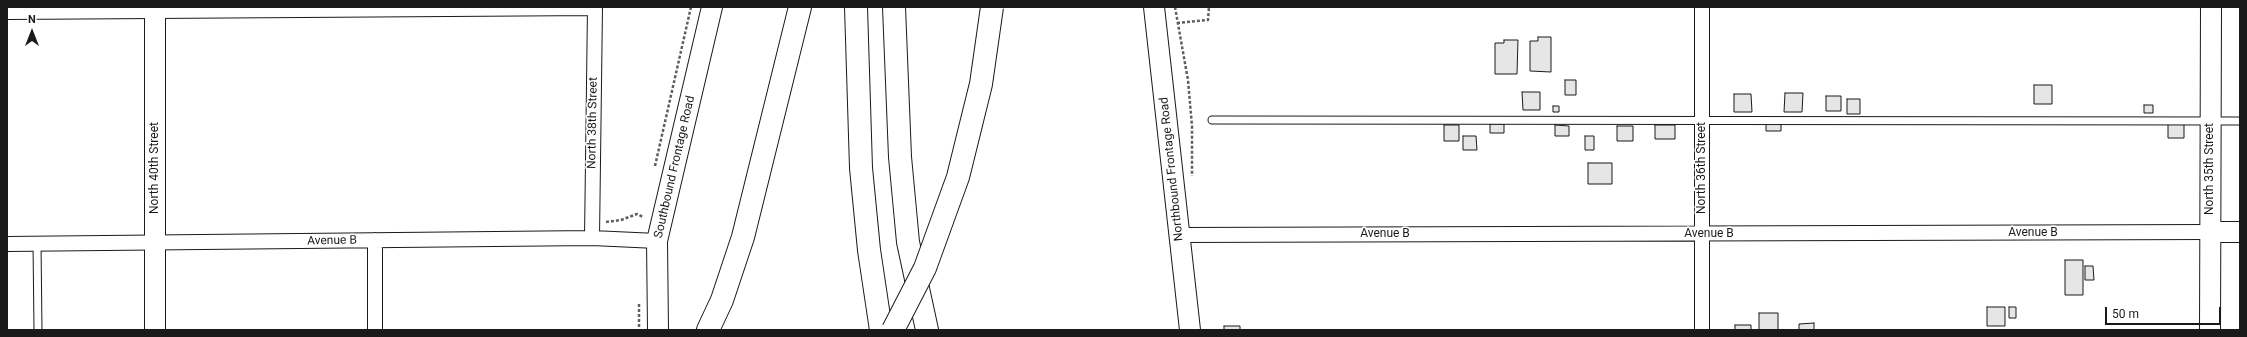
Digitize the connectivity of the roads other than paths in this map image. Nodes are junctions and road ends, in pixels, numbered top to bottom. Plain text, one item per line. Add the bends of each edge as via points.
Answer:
1 (712, 7) edge
2 (800, 7) edge
3 (856, 7) edge
4 (894, 7) edge
5 (992, 7) edge
6 (1154, 7) edge
7 (1702, 7) edge
8 (2211, 7) edge
9 (595, 8) edge
10 (155, 9) edge
11 (7, 12) edge
12 (1212, 120) dead end
13 (1702, 121) junction
14 (2211, 121) junction
15 (2240, 121) edge
16 (2210, 232) junction
17 (2240, 232) edge
18 (1702, 234) junction
19 (1179, 235) junction
20 (592, 238) junction
21 (375, 240) junction
22 (657, 241) junction
23 (155, 242) junction
24 (37, 243) junction
25 (7, 244) edge
26 (38, 330) edge
27 (155, 330) edge
28 (375, 330) edge
29 (658, 330) edge
30 (708, 330) edge
31 (881, 330) edge
32 (893, 330) edge
33 (927, 330) edge
34 (1190, 330) edge
35 (1702, 330) edge
36 (2210, 330) edge

1 - 22 street, Southbound Frontage Road
2 - 30 highway via 743,237 722,300
3 - 31 highway via 861,168 869,250
4 - 33 highway via 900,157 908,242
5 - 32 highway, bridge via 981,84 958,177 925,268
6 - 19 street, Northbound Frontage Road
7 - 13 street, North 36th Street
8 - 14 street, North 35th Street
9 - 10 street
9 - 20 street, North 38th Street
10 - 11 street
10 - 23 street, North 40th Street
12 - 13 lane
13 - 14 lane
13 - 18 street, North 36th Street
14 - 15 lane
14 - 16 street, North 35th Street
16 - 17 street, Avenue B
16 - 18 street, Avenue B
16 - 36 street, North 35th Street
18 - 19 street, Avenue B
18 - 35 street, North 36th Street
19 - 34 street, Northbound Frontage Road
20 - 21 street, Avenue B
20 - 22 street, Avenue B
21 - 23 street, Avenue B
21 - 28 street
22 - 29 street, Southbound Frontage Road
23 - 24 street, Avenue B
23 - 27 street, North 40th Street
24 - 25 street, Avenue B
24 - 26 lane

